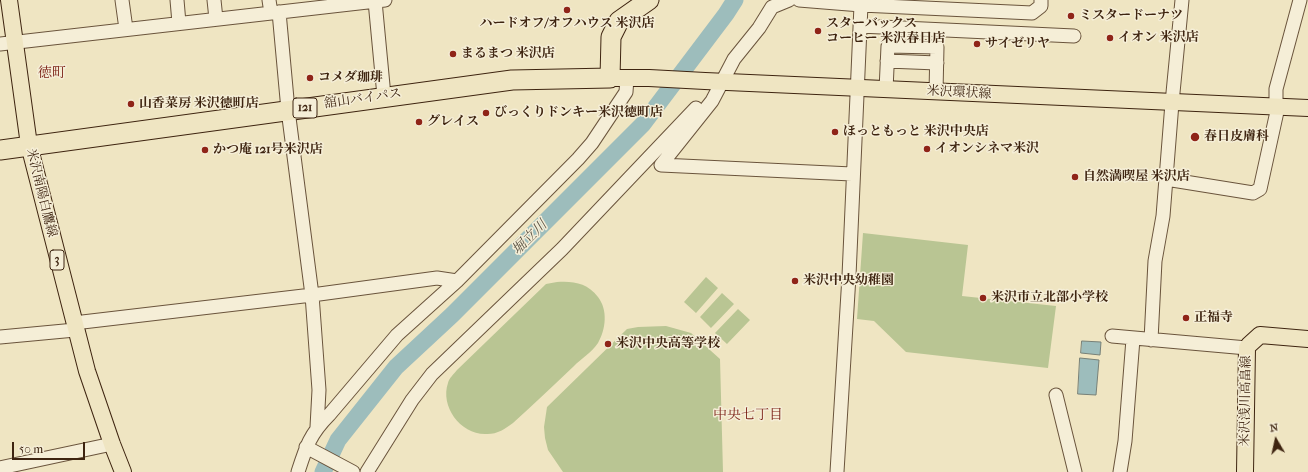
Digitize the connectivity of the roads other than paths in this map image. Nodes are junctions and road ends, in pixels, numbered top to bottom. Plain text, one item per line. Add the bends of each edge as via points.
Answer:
1 (9, 0) edge
2 (122, 0) edge
3 (177, 0) edge
4 (214, 0) edge
5 (649, 0) edge
6 (788, 0) edge
7 (799, 0) edge
8 (1041, 0) edge
9 (1182, 0) edge
10 (1300, 0) edge
11 (380, 1) edge
12 (327, 3) edge
13 (861, 5) junction
14 (273, 8) edge
15 (216, 19) junction
16 (179, 23) junction
17 (860, 24) junction
18 (126, 29) junction
19 (1070, 33) dead end
20 (7, 43) edge
21 (618, 78) junction
22 (721, 81) junction
23 (857, 88) junction
24 (886, 90) junction
25 (936, 92) junction
26 (384, 96) junction
27 (1172, 103) junction
28 (1277, 107) junction
29 (696, 108) dead end
30 (1308, 108) edge
31 (288, 110) junction
32 (29, 145) junction
33 (0, 150) edge
34 (852, 174) junction
35 (1166, 179) junction
36 (456, 281) junction
37 (312, 295) junction
38 (74, 326) junction
39 (1112, 336) dead end
40 (0, 337) edge
41 (1133, 339) junction
42 (1308, 339) edge
43 (1151, 340) junction
44 (1247, 348) junction
45 (1056, 395) dead end
46 (317, 427) junction
47 (112, 444) junction
48 (308, 448) junction
49 (0, 468) edge
50 (123, 472) edge
51 (298, 472) edge
52 (352, 472) edge
53 (367, 472) edge
54 (837, 472) edge
55 (1075, 472) edge
56 (1120, 472) edge
57 (1245, 472) edge

1 - 20 main road, 米沢南陽白鷹線 / 3
2 - 18 street
3 - 16 street
4 - 15 street
5 - 21 highway via 620,21 611,37
6 - 22 street via 772,7
7 - 13 street
8 - 13 street via 1041,6 1032,13
9 - 27 street
10 - 28 street via 1276,89
11 - 12 street
11 - 26 street
12 - 14 street
13 - 17 street
14 - 15 street
14 - 31 street
15 - 16 street
16 - 18 street
17 - 19 street
17 - 23 street
18 - 20 street
20 - 32 main road, 米沢南陽白鷹線 / 3
21 - 22 main road, 米沢環状線
21 - 26 highway, 舘山バイパス / 121 via 512,80
21 - 36 street via 626,92 587,148
22 - 23 main road, 米沢環状線
22 - 34 street via 712,101 661,165
23 - 24 main road, 米沢環状線
23 - 34 street
24 - 25 main road, 米沢環状線
24 - 25 street via 887,61 936,63
25 - 27 main road, 米沢環状線
26 - 31 highway, 舘山バイパス / 121
27 - 28 main road, 米沢環状線
27 - 35 street
28 - 30 main road, 米沢環状線
28 - 35 street via 1260,189 1253,193
29 - 53 street via 562,249 432,374 412,400
31 - 32 highway, 舘山バイパス / 121
31 - 37 street
32 - 33 highway, 舘山バイパス / 121
32 - 38 main road, 米沢南陽白鷹線 / 3
34 - 54 street via 849,276
35 - 43 street via 1155,261
36 - 37 street via 438,278
36 - 46 street via 397,335
37 - 38 street
37 - 46 street via 319,390
38 - 40 street
38 - 47 main road, 米沢南陽白鷹線 / 3
39 - 41 street
41 - 43 street
41 - 56 street
42 - 44 main road, 米沢浅川高畠線 via 1260,335
43 - 44 street
44 - 57 main road, 米沢浅川高畠線
45 - 55 street
46 - 48 street
47 - 49 street
47 - 50 main road, 米沢南陽白鷹線 / 3
48 - 51 street
48 - 52 street

